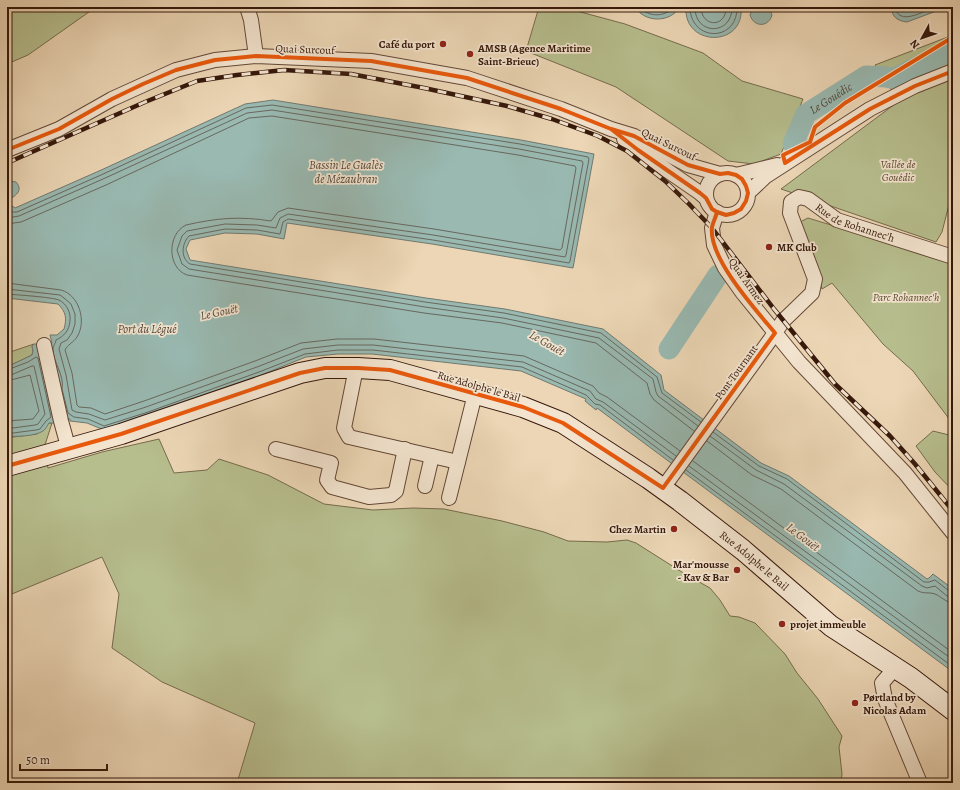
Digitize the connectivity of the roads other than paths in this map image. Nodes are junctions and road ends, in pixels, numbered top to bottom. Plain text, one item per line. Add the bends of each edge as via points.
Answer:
1 (247, 7) edge
2 (256, 56) junction
3 (953, 71) edge
4 (611, 129) junction
5 (7, 150) edge
6 (785, 163) junction
7 (720, 174) junction
8 (736, 175) junction
9 (748, 193) junction
10 (706, 198) junction
11 (717, 212) junction
12 (953, 257) edge
13 (775, 333) junction
14 (44, 345) dead end
15 (356, 368) junction
16 (475, 394) junction
17 (276, 449) dead end
18 (69, 450) junction
19 (405, 450) junction
20 (432, 456) junction
21 (458, 462) junction
22 (7, 466) edge
23 (425, 486) dead end
24 (662, 488) junction
25 (449, 498) dead end
26 (953, 533) edge
27 (895, 668) junction
28 (953, 710) edge
29 (920, 783) edge

1 - 2 street
2 - 4 street, Quai Surcouf via 371,61 467,78 561,109
2 - 5 street, Quai Surcouf via 215,60 176,70 112,99 59,129
3 - 6 street via 870,109
4 - 7 street, Quai Surcouf via 634,136 688,165
4 - 10 street, Quai Surcouf
6 - 8 street
6 - 9 street
7 - 8 street
7 - 10 street via 708,183
8 - 9 street via 742,179
9 - 11 street via 746,201 738,211 726,215
10 - 11 street via 712,209
11 - 13 street, Quai Armez via 712,228 714,245 725,268
12 - 13 street, Rue de Rohannec'h via 838,220 808,199 799,197 791,202 790,213 815,279 812,293 783,320
13 - 24 street, Pont Tournant
13 - 26 street, Quai Armez via 824,390 890,456
14 - 18 street
15 - 16 street, Rue Adolphe le Bail via 390,370
15 - 18 street, Rue Adolphe le Bail via 325,368 300,373
15 - 19 street via 344,428 349,437
16 - 21 street
16 - 24 street, Rue Adolphe le Bail via 523,407 563,423
17 - 19 street via 331,463 327,480 332,487 369,497 391,495 396,491
18 - 22 street, Rue Adolphe le Bail
19 - 20 street
20 - 21 street
20 - 23 street
21 - 25 street
24 - 27 street, Rue Adolphe le Bail via 709,522 831,626
27 - 28 street, Rue Adolphe le Bail
27 - 29 street via 882,683 885,699

